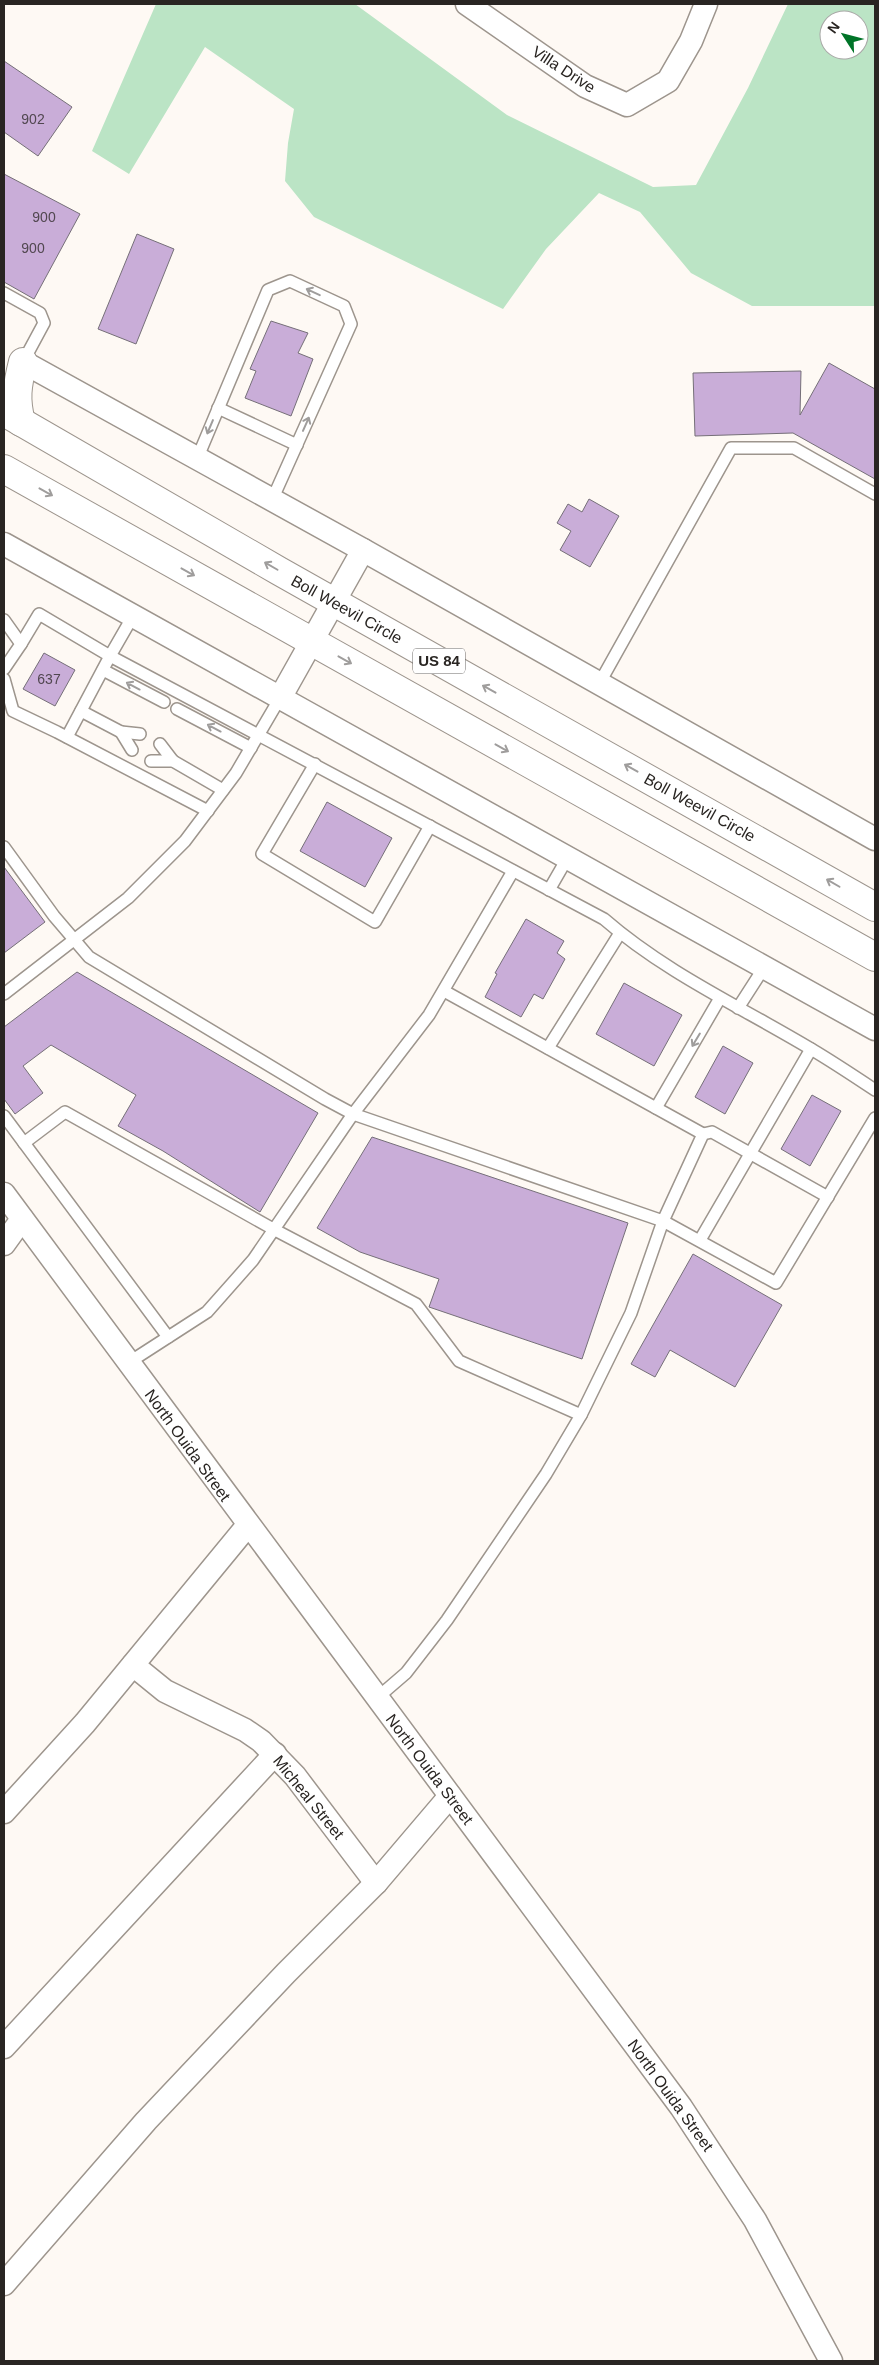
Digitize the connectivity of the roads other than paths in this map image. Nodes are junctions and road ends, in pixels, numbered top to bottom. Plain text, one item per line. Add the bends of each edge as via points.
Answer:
1 (468, 4) edge
2 (706, 4) edge
3 (4, 293) edge
4 (13, 369) edge
5 (218, 408) junction
6 (12, 417) edge
7 (297, 446) junction
8 (197, 459) junction
9 (4, 468) edge
10 (875, 494) edge
11 (272, 500) junction
12 (4, 544) edge
13 (363, 550) junction
14 (335, 603) junction
15 (133, 616) junction
16 (4, 620) edge
17 (313, 642) junction
18 (21, 644) junction
19 (110, 656) junction
20 (4, 670) edge
21 (103, 670) junction
22 (4, 680) edge
23 (599, 684) junction
24 (280, 698) junction
25 (164, 702) dead end
26 (176, 709) dead end
27 (81, 711) junction
28 (121, 732) junction
29 (259, 734) junction
30 (67, 737) junction
31 (250, 748) junction
32 (173, 761) junction
33 (315, 764) junction
34 (223, 790) junction
35 (208, 811) junction
36 (430, 826) junction
37 (875, 839) edge
38 (4, 847) edge
39 (568, 857) junction
40 (513, 871) junction
41 (548, 890) junction
42 (875, 907) edge
43 (620, 933) junction
44 (74, 940) junction
45 (875, 957) edge
46 (764, 966) junction
47 (444, 991) junction
48 (4, 994) edge
49 (720, 998) junction
50 (738, 1008) junction
51 (875, 1029) edge
52 (548, 1048) junction
53 (811, 1049) junction
54 (875, 1090) edge
55 (656, 1108) junction
56 (353, 1114) junction
57 (4, 1116) edge
58 (875, 1118) edge
59 (703, 1134) junction
60 (24, 1143) junction
61 (751, 1152) junction
62 (4, 1194) edge
63 (828, 1197) junction
64 (22, 1219) junction
65 (663, 1221) junction
66 (275, 1230) junction
67 (700, 1240) junction
68 (4, 1244) edge
69 (168, 1337) junction
70 (128, 1363) junction
71 (580, 1415) junction
72 (248, 1525) junction
73 (133, 1664) junction
74 (377, 1698) junction
75 (275, 1754) junction
76 (450, 1796) junction
77 (4, 1812) edge
78 (376, 1883) junction
79 (4, 2047) edge
80 (4, 2284) edge
81 (831, 2361) edge

1 - 2 street, Villa Drive via 585,86 627,105 668,81 691,41
3 - 4 lane via 40,313 44,323
4 - 6 highway via 17,385
4 - 8 street
5 - 7 lane
7 -> 5 lane via 351,324 344,306 290,281 268,290
5 -> 8 lane
14 -> 6 highway, Boll Weevil Circle / US 84
7 - 11 lane
8 - 11 street
9 -> 17 highway, US 84
10 - 23 lane via 794,448 731,448
11 - 13 street
12 - 15 street
13 - 14 street
13 - 23 street
14 - 17 street
42 -> 14 highway, Boll Weevil Circle / US 84
15 - 19 lane
15 - 24 street
16 - 18 lane
17 - 24 street
17 -> 45 highway, US 84
18 - 19 lane via 39,614
18 - 20 lane
19 - 21 lane
19 - 29 lane
25 -> 21 lane
21 - 27 lane
22 - 30 lane via 14,711
23 - 37 street
24 - 29 lane
24 - 39 street
31 -> 26 lane
27 - 28 lane
27 - 30 lane
28 - 28 lane via 136,742
29 - 31 lane
29 - 33 lane
30 - 35 lane
31 - 34 lane
32 - 32 lane via 156,752
32 - 34 lane
33 - 36 lane
33 - 36 lane via 262,854 375,922
34 - 35 lane
35 - 44 lane via 185,842 128,898
36 - 40 lane
38 - 44 lane
39 - 41 lane
39 - 46 street
40 - 41 lane
40 - 47 lane
41 - 43 lane via 604,919
43 - 49 lane
43 - 52 lane
44 - 48 lane
44 - 56 lane via 89,957
46 - 50 lane
46 - 51 street
47 - 52 lane
47 - 56 lane
49 - 50 lane
49 -> 55 lane
50 - 53 lane
52 - 55 lane
53 - 54 lane
53 - 61 lane
55 - 59 lane
56 - 65 lane
56 - 66 lane
57 - 60 lane
58 - 63 lane
59 - 61 lane via 712,1132
59 - 65 lane
60 - 66 lane via 65,1112
60 - 69 lane
61 - 63 lane
61 - 67 lane
62 - 64 street, North Ouida Street
63 - 67 lane via 776,1283
64 - 68 street
64 - 70 street, North Ouida Street
65 - 67 lane
65 - 71 lane via 631,1313
66 - 69 lane via 207,1312
66 - 71 lane via 416,1304 459,1361
69 - 70 lane
70 - 72 street, North Ouida Street
71 - 74 lane via 546,1474 447,1620 406,1673
72 - 73 street
72 - 74 street, North Ouida Street
73 - 75 street, Micheal Street via 165,1691 245,1730
73 - 77 street via 85,1723
74 - 76 street, North Ouida Street
75 - 78 street, Micheal Street via 319,1806
75 - 79 street
76 - 78 street
76 - 81 street, North Ouida Street via 682,2107 755,2220
78 - 80 street via 146,2121

